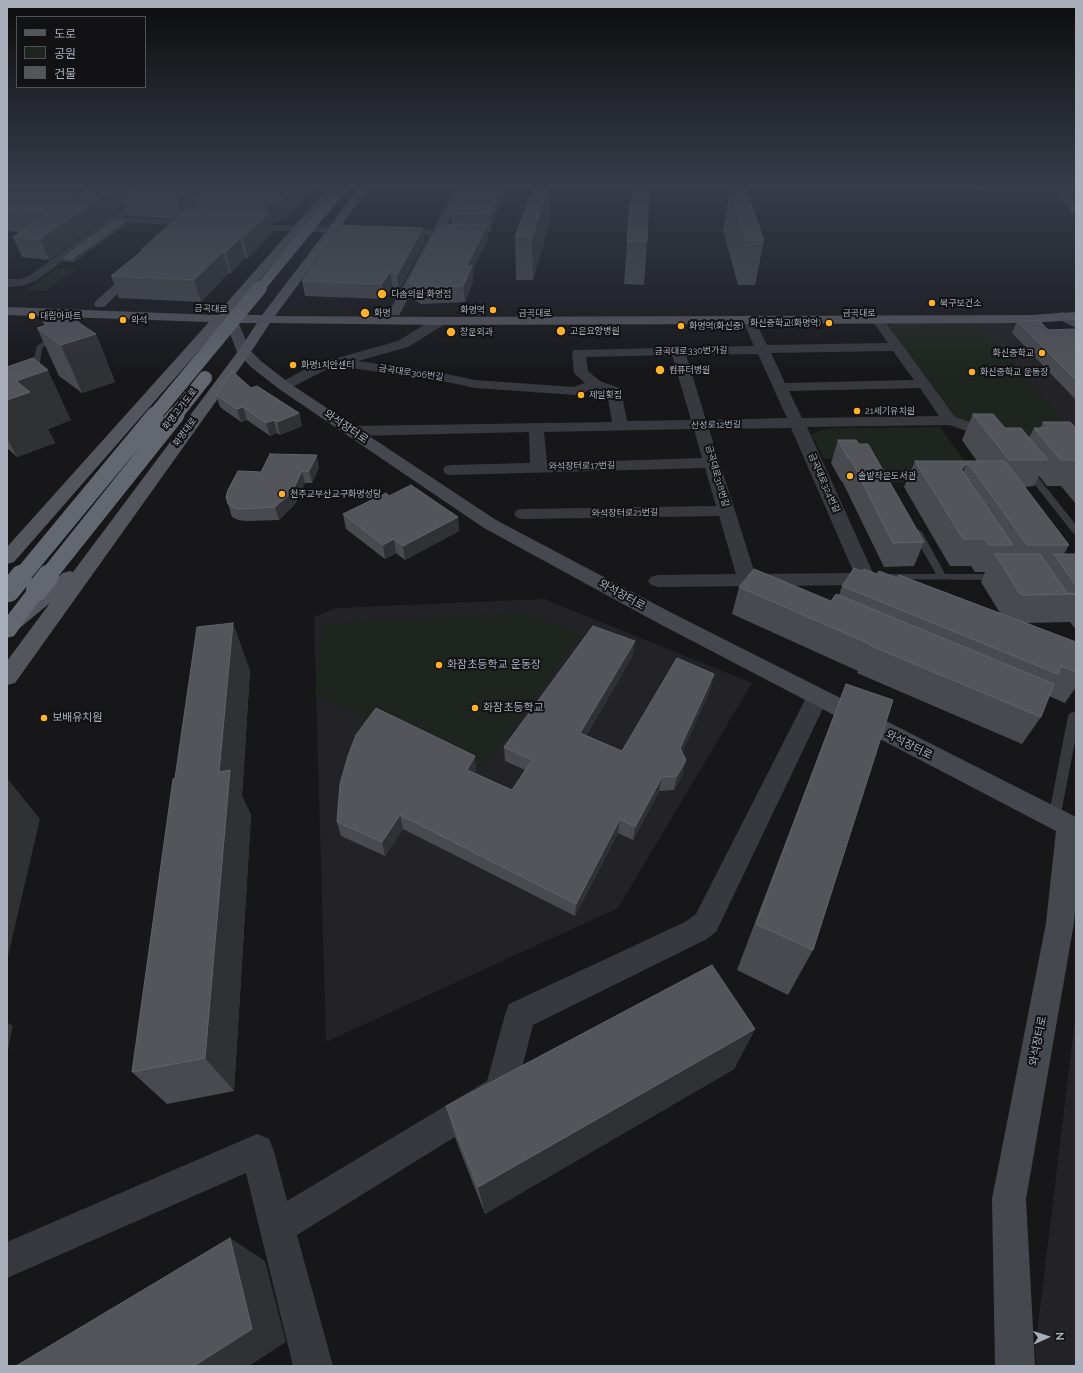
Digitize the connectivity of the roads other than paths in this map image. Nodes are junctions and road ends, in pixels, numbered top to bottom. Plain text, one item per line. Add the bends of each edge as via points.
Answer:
1 (68, 252) edge
2 (278, 252) edge
3 (289, 252) edge
4 (304, 252) edge
5 (316, 252) edge
6 (427, 252) edge
7 (145, 262) edge
8 (7, 283) edge
9 (7, 302) edge
10 (100, 304) junction
11 (7, 311) edge
12 (395, 312) junction
13 (87, 314) junction
14 (269, 315) junction
15 (226, 316) junction
16 (1062, 316) junction
17 (1076, 316) edge
18 (178, 317) junction
19 (748, 319) junction
20 (877, 319) junction
21 (1006, 319) junction
22 (303, 320) junction
23 (440, 321) junction
24 (1076, 324) edge
25 (1048, 330) edge
26 (205, 334) junction
27 (897, 347) junction
28 (247, 348) junction
29 (762, 349) junction
30 (226, 351) dead end
31 (678, 351) junction
32 (338, 362) junction
33 (216, 364) dead end
34 (34, 377) dead end
35 (595, 384) junction
36 (924, 384) junction
37 (284, 386) junction
38 (781, 386) junction
39 (950, 420) junction
40 (797, 423) junction
41 (702, 425) junction
42 (620, 426) junction
43 (536, 428) junction
44 (354, 431) junction
45 (1010, 440) edge
46 (1022, 462) edge
47 (713, 463) junction
48 (539, 468) junction
49 (451, 470) dead end
50 (727, 511) junction
51 (523, 514) dead end
52 (912, 523) edge
53 (1076, 531) edge
54 (7, 558) edge
55 (91, 560) junction
56 (1004, 571) edge
57 (942, 577) junction
58 (866, 579) junction
59 (658, 581) dead end
60 (762, 583) junction
61 (8, 592) edge
62 (921, 595) edge
63 (10, 627) edge
64 (7, 677) edge
65 (817, 698) junction
66 (1074, 716) dead end
67 (1066, 825) edge
68 (277, 1227) junction
69 (7, 1260) edge
70 (313, 1366) edge
71 (1016, 1366) edge

1 - 8 street via 33,278
2 - 15 main road
3 - 61 highway, 화명고가도로, bridge
4 - 30 highway
5 - 14 main road, 화명대로
6 - 12 street
7 - 10 street
9 - 10 main road, 금곡대로
10 - 15 main road, 금곡대로
11 - 13 main road, 금곡대로
12 - 14 main road, 금곡대로
12 - 16 main road, 금곡대로 via 1024,312
13 - 18 main road, 금곡대로
13 - 34 lane via 39,347
14 - 15 main road, 금곡대로
14 - 22 main road, 금곡대로
14 - 28 main road, 화명대로
15 - 18 main road, 금곡대로
15 - 26 main road
15 - 28 street, 와석장터로
16 - 17 main road, 금곡대로
16 - 21 main road, 금곡대로
16 - 24 street
18 - 26 main road
19 - 20 main road, 금곡대로
19 - 23 main road, 금곡대로
19 - 29 street, 금곡대로324번길
20 - 21 main road, 금곡대로
20 - 27 street
21 - 25 street
22 - 23 main road, 금곡대로
22 - 28 main road
23 - 32 street, 금곡대로306번길 via 403,344
26 - 54 main road
27 - 29 street, 금곡대로330번가길
27 - 36 street
28 - 37 street, 와석장터로 via 256,364
28 - 55 main road, 화명대로
29 - 31 street, 금곡대로330번가길
29 - 38 street, 금곡대로324번길
31 - 35 street, 금곡대로330번가길 via 580,353 581,373
31 - 41 street, 금곡대로318번길
32 - 35 street, 금곡대로306번길 via 475,384 575,391
32 - 37 street via 328,363
33 - 63 highway, 화명고가도로, bridge
35 - 42 street, 금곡대로330번가길 via 614,391
36 - 38 street
36 - 39 street
37 - 44 street, 와석장터로
38 - 40 street, 금곡대로324번길
39 - 40 street, 산성로12번길
39 - 45 street, 산성로12번길
40 - 41 street, 산성로12번길
40 - 58 street, 금곡대로324번길
41 - 42 street, 산성로12번길
41 - 47 street, 금곡대로318번길
42 - 43 street, 산성로12번길
43 - 44 street, 산성로12번길
43 - 48 street
44 - 65 street, 와석장터로 via 490,524
46 - 53 lane
47 - 48 street, 와석장터로17번길
47 - 50 street, 금곡대로318번길
48 - 49 street, 와석장터로17번길
50 - 51 street, 와석장터로21번길
50 - 60 street, 금곡대로318번길
52 - 57 lane
55 - 63 main road
55 - 64 main road, 화명대로
56 - 57 lane via 1008,577
57 - 58 lane
58 - 60 street
58 - 62 street
59 - 60 street
65 - 67 street, 와석장터로
65 - 68 street via 706,923 695,931 520,1015 500,1091
66 - 67 lane
67 - 71 street, 와석장터로 via 1060,923 1009,1199
68 - 69 street via 258,1151
68 - 70 street

